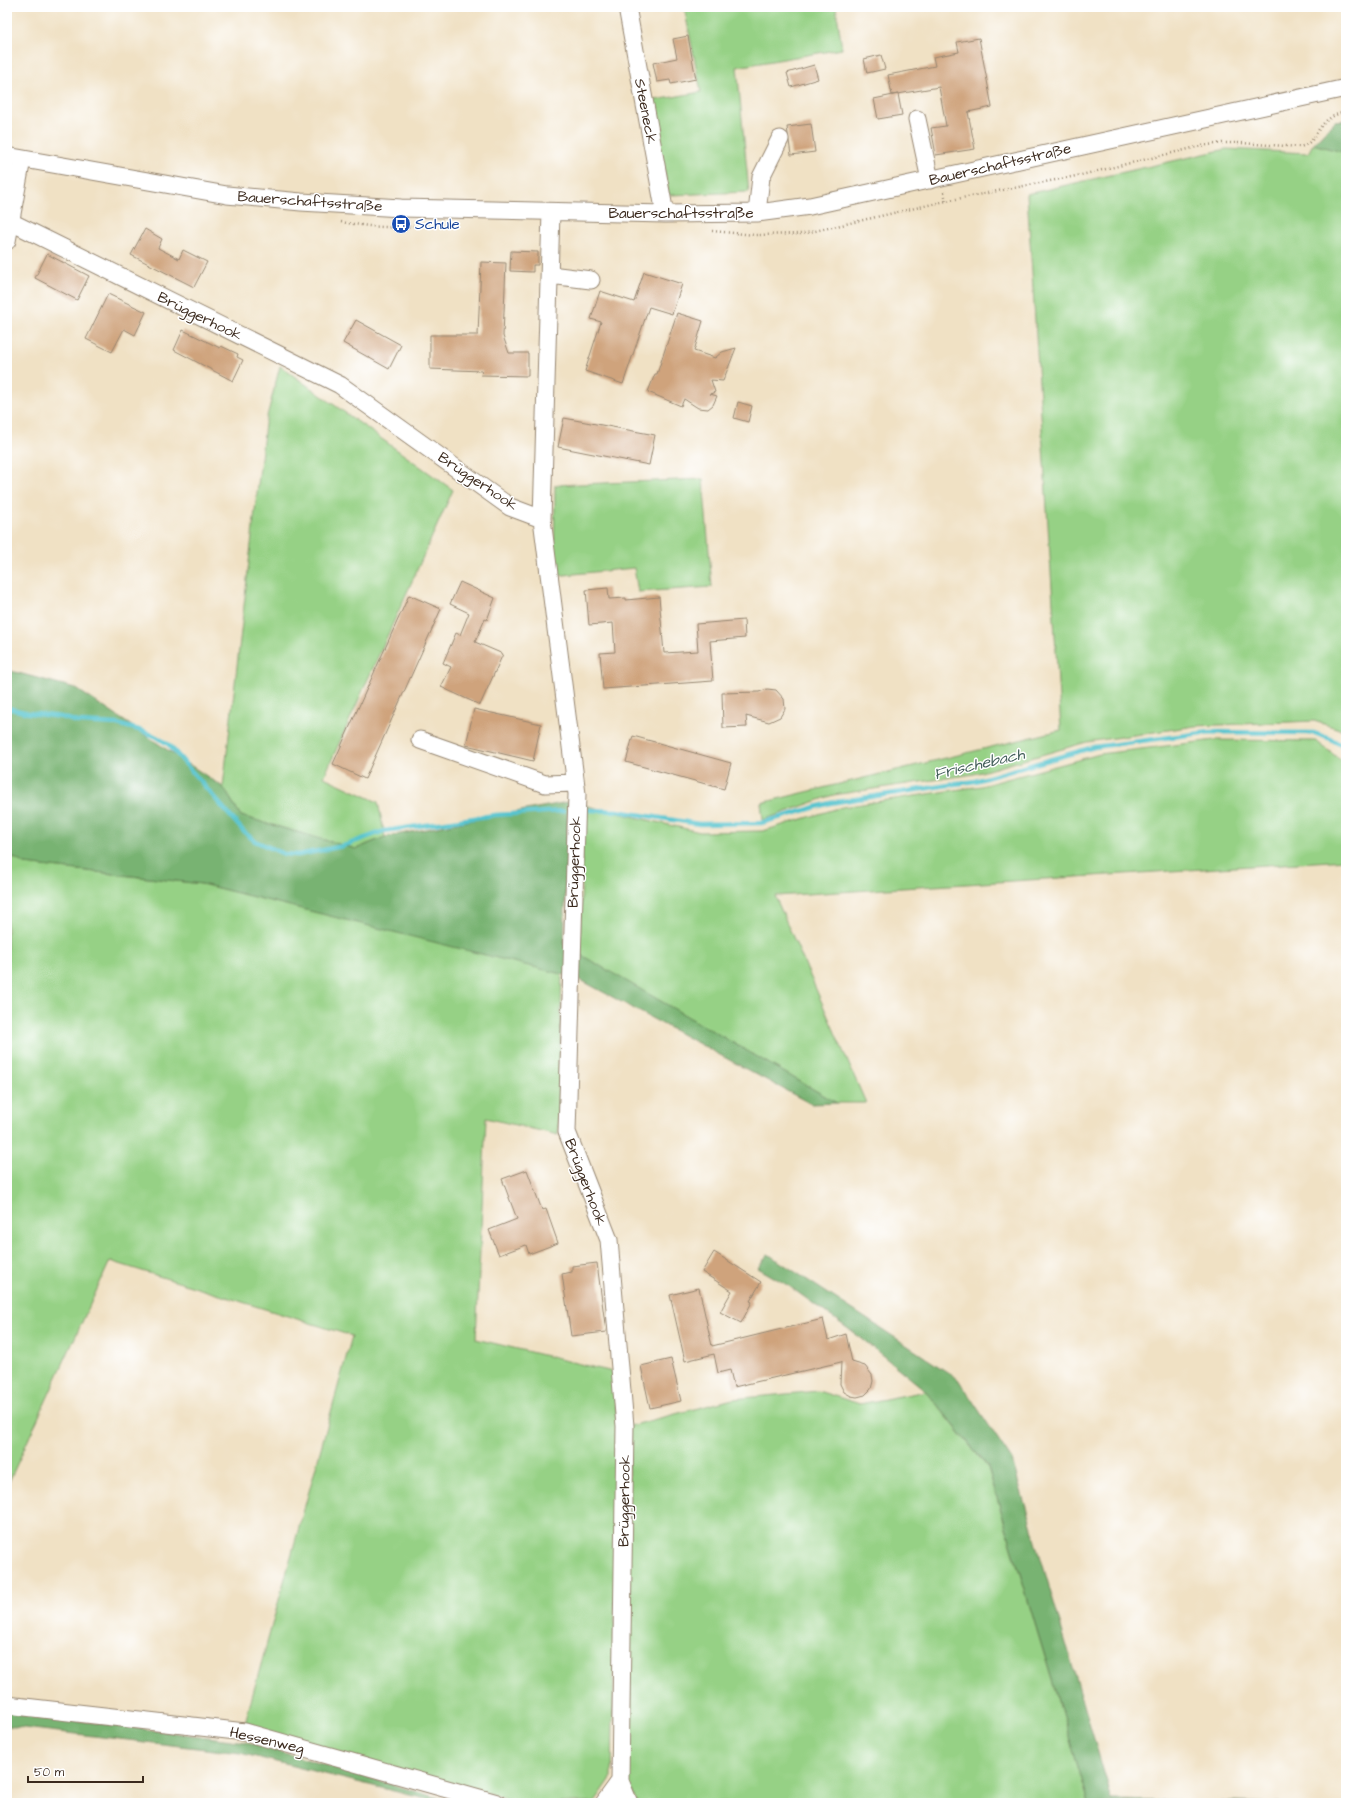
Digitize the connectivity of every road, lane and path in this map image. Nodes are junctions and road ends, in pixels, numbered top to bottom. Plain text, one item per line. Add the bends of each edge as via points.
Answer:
1 (627, 7) edge
2 (1346, 88) edge
3 (917, 119) dead end
4 (780, 139) dead end
5 (14, 158) edge
6 (930, 180) junction
7 (551, 212) junction
8 (757, 213) junction
9 (665, 214) junction
10 (11, 222) junction
11 (7, 241) edge
12 (550, 275) junction
13 (591, 280) dead end
14 (542, 518) junction
15 (420, 740) dead end
16 (576, 784) junction
17 (7, 1705) edge
18 (620, 1781) junction
19 (496, 1803) edge
20 (604, 1803) edge
21 (629, 1803) edge

1 - 9 street, Steeneck
2 - 6 street, Bauerschaftsstraße
3 - 6 street
4 - 8 street via 762,177
5 - 7 street, Bauerschaftsstraße via 227,195 382,207
5 - 10 street
6 - 8 street, Bauerschaftsstraße via 810,206
7 - 9 street, Bauerschaftsstraße
7 - 12 street
8 - 9 street, Bauerschaftsstraße
10 - 11 street
10 - 14 street, Brüggerhook via 340,385 510,507
12 - 13 street
12 - 14 street
14 - 16 street, Brüggerhook
15 - 16 street via 545,784
16 - 18 street, Brüggerhook via 567,1132 608,1240 625,1426
17 - 19 street, Hessenweg via 245,1732
18 - 20 street
18 - 21 street

